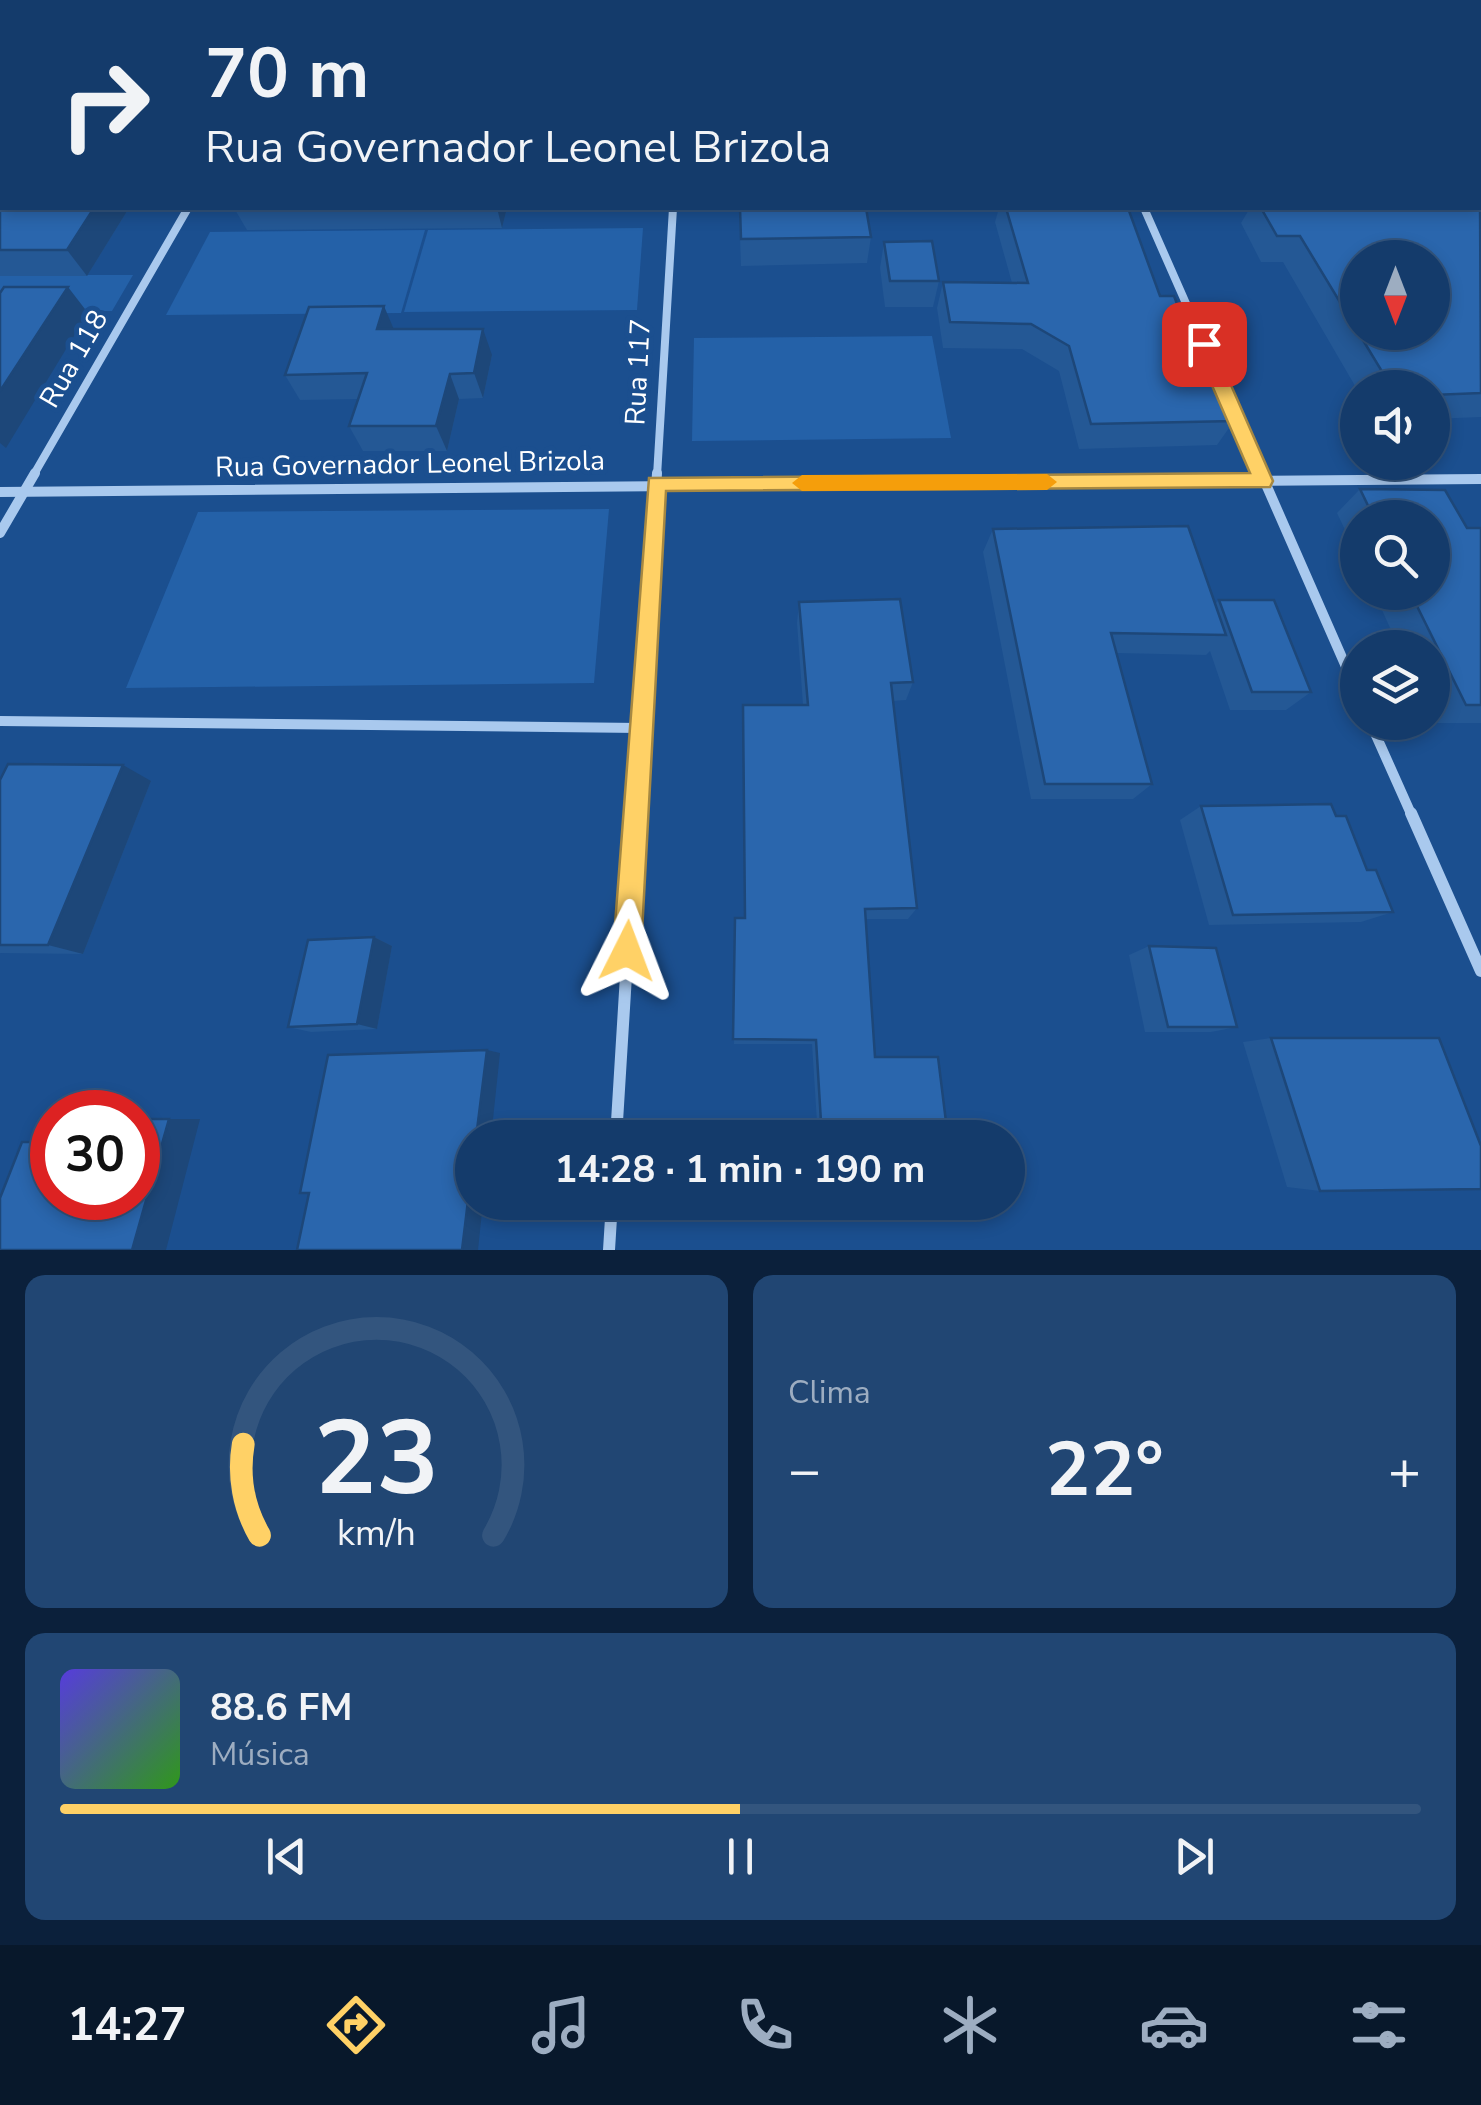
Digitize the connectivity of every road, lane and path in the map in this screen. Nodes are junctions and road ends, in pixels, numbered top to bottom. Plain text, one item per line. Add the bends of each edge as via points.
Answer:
1 (187, 210) edge
2 (672, 210) edge
3 (1145, 210) edge
4 (1481, 479) edge
5 (1263, 481) junction
6 (656, 484) junction
7 (0, 492) edge
8 (23, 492) junction
9 (0, 533) edge
10 (1340, 654) edge
11 (0, 721) edge
12 (640, 728) junction
13 (1378, 740) edge
14 (1481, 972) edge
15 (617, 1120) edge
16 (611, 1220) edge
17 (609, 1250) edge

1 - 8 street, Rua 118
2 - 6 street, Rua 117
3 - 5 street
4 - 5 street, Rua Governador Leonel Brizola
5 - 6 street, Rua Governador Leonel Brizola
5 - 10 street
6 - 8 street, Rua Governador Leonel Brizola
6 - 12 street, Rua 117
7 - 8 street, Rua Governador Leonel Brizola
8 - 9 street, Rua 118
11 - 12 street
12 - 15 street, Rua 117
13 - 14 street
16 - 17 street

